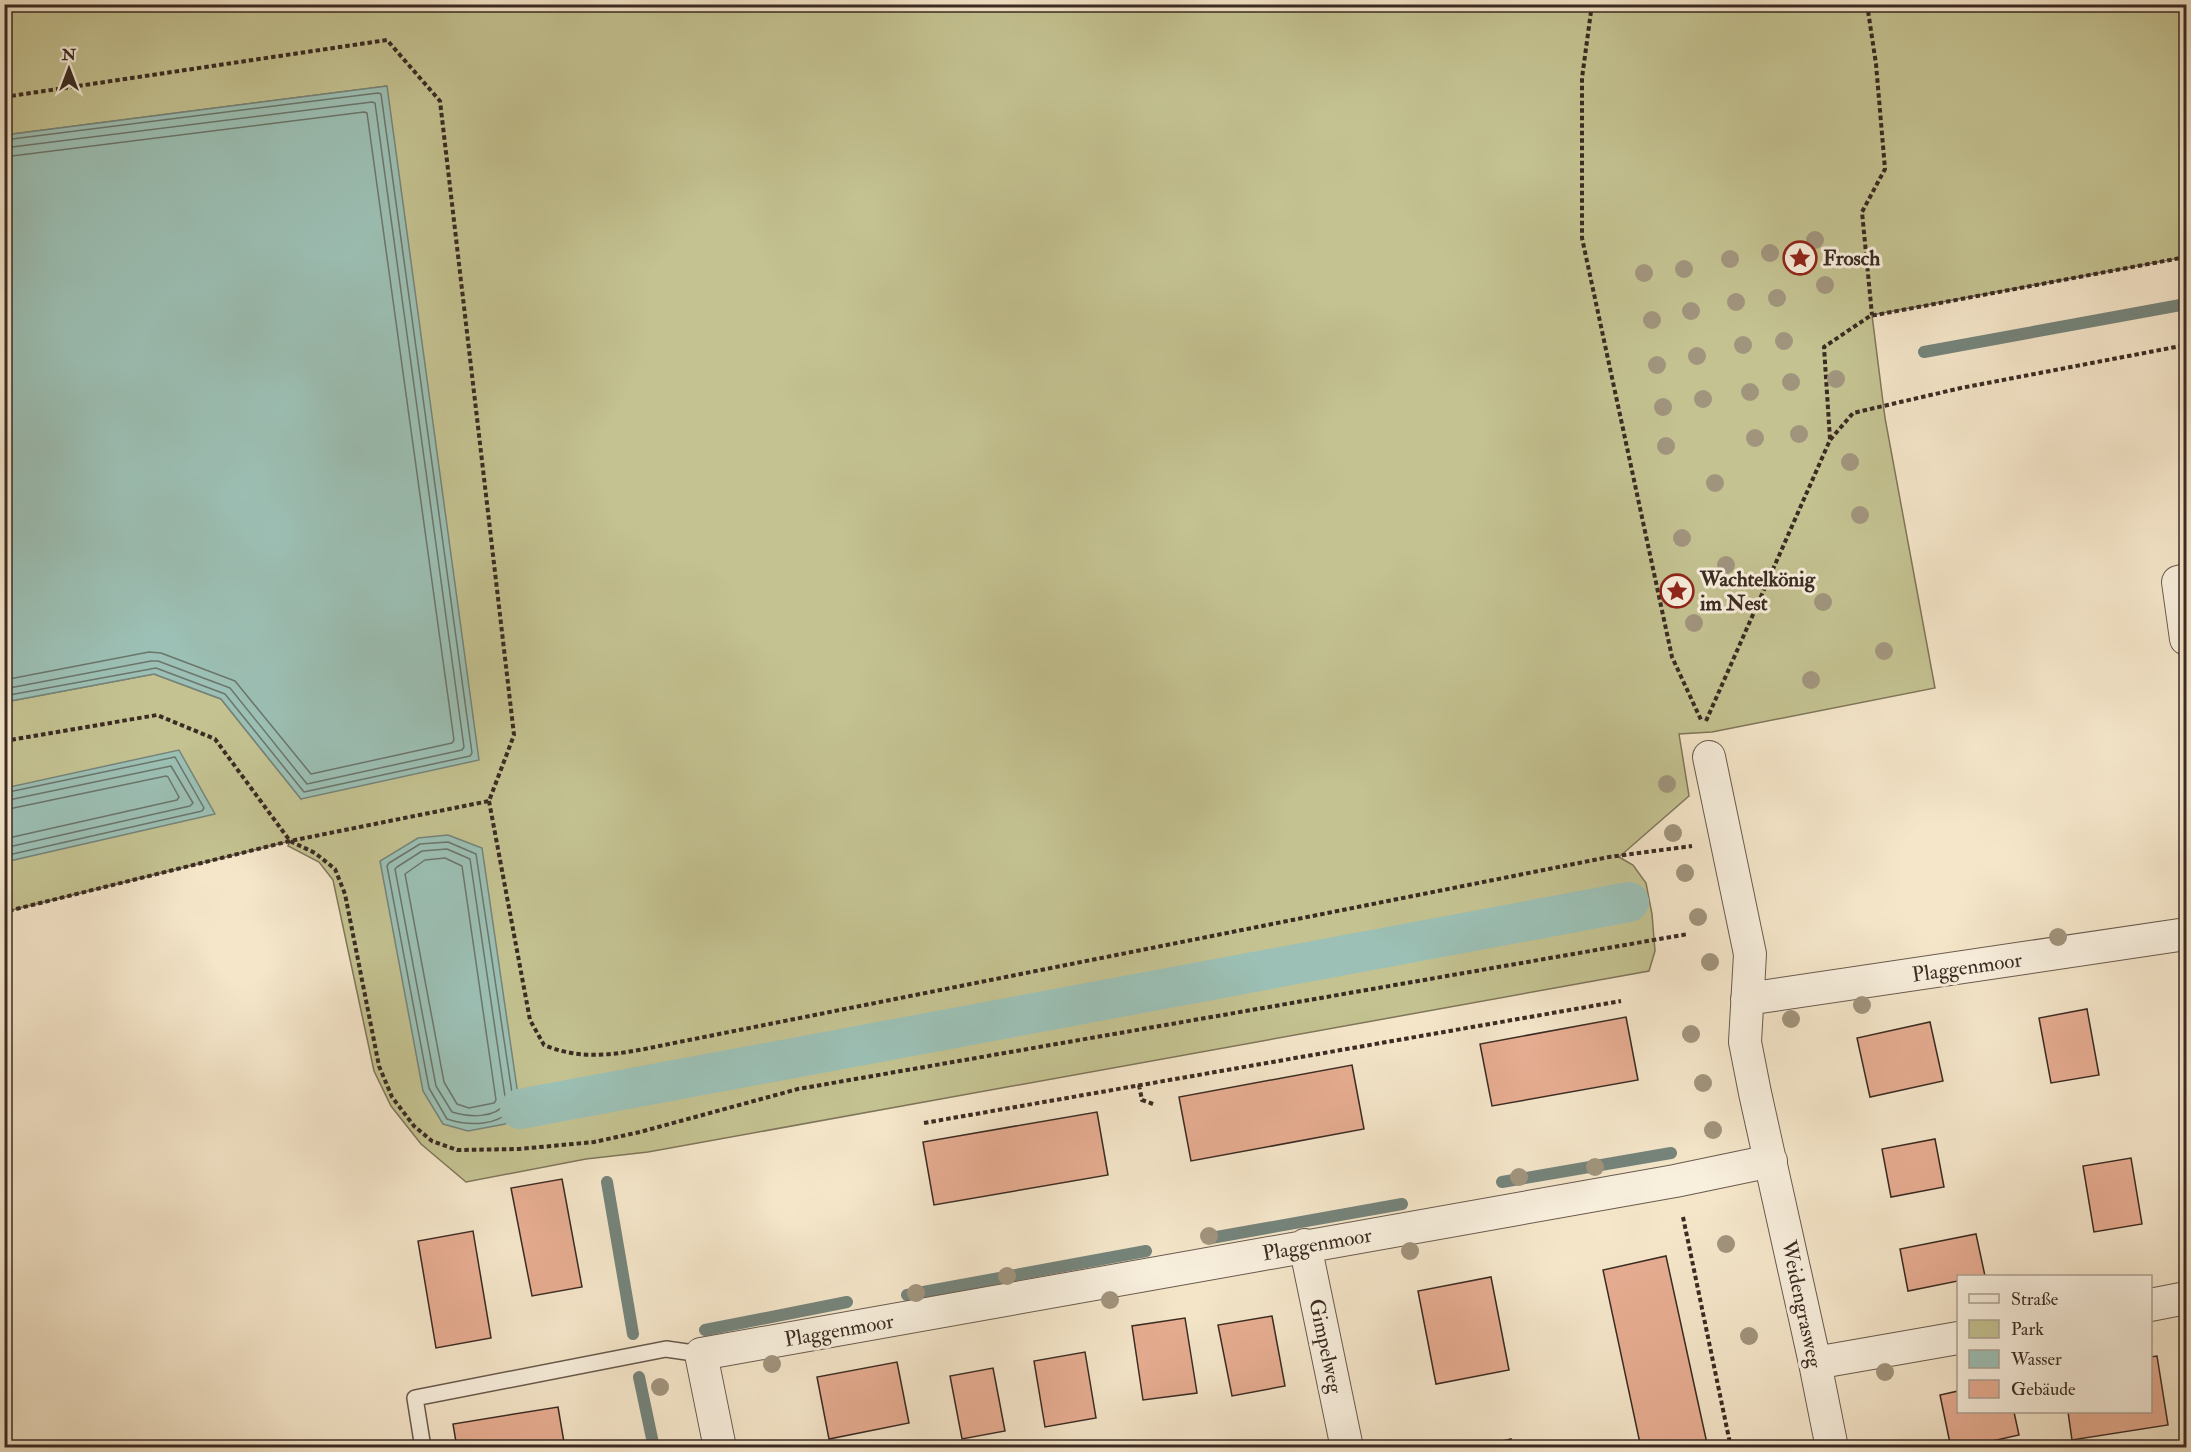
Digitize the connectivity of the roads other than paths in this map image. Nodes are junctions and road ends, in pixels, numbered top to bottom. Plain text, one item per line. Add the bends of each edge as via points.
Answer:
1 (2187, 580) edge
2 (2187, 639) edge
3 (1709, 757) dead end
4 (2187, 934) edge
5 (1747, 999) junction
6 (1771, 1161) junction
7 (1305, 1245) junction
8 (2187, 1298) edge
9 (2152, 1305) edge
10 (1957, 1338) edge
11 (701, 1354) junction
12 (1815, 1363) junction
13 (423, 1448) edge
14 (720, 1448) edge
15 (1347, 1448) edge
16 (1832, 1448) edge

1 - 2 street via 2178,582
3 - 5 street via 1750,954
4 - 5 street, Plaggenmoor
5 - 6 street via 1745,1042
6 - 7 street, Plaggenmoor
6 - 12 street, Weidengrasweg
7 - 11 street, Plaggenmoor
7 - 15 street, Gimpelweg
8 - 9 street
10 - 12 street
11 - 13 lane via 666,1349 415,1398
11 - 14 street
12 - 16 street, Weidengrasweg

